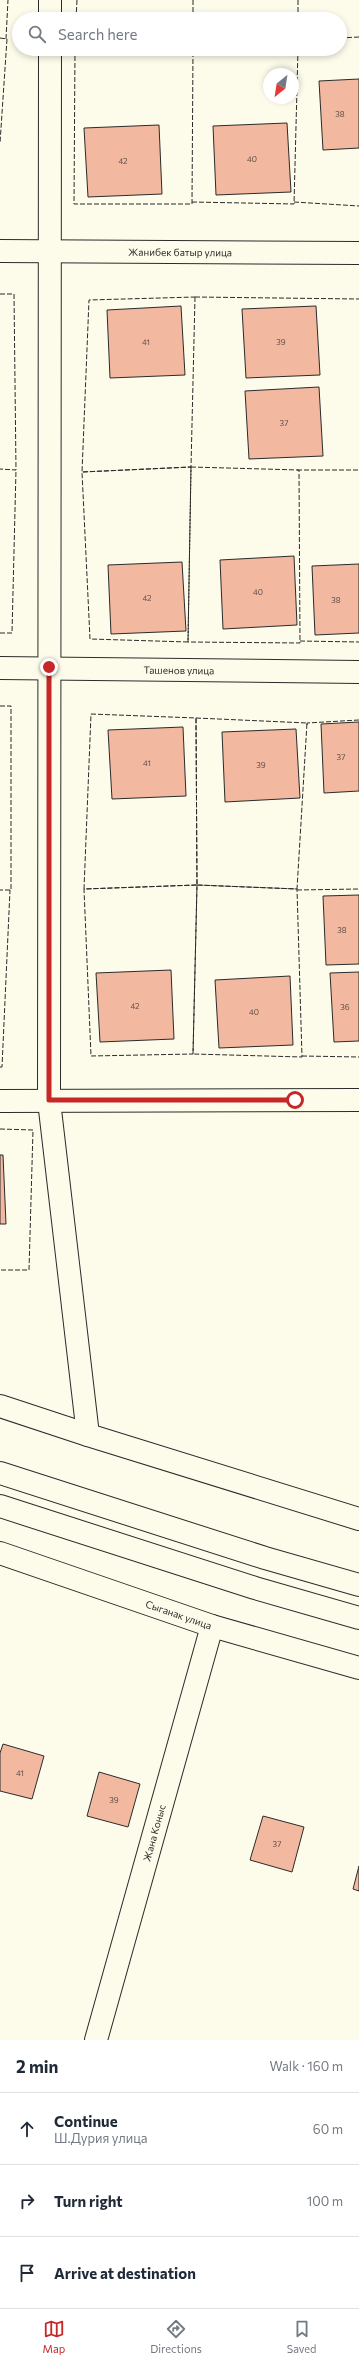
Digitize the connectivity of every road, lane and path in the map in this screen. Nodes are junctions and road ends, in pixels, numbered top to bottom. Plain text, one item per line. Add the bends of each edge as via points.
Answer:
1 (50, 0) edge
2 (50, 12) edge
3 (50, 56) edge
4 (0, 252) edge
5 (50, 253) junction
6 (359, 253) edge
7 (49, 667) junction
8 (0, 668) edge
9 (359, 672) edge
10 (49, 1100) junction
11 (359, 1100) edge
12 (0, 1102) edge
13 (0, 1406) edge
14 (88, 1435) junction
15 (0, 1473) edge
16 (0, 1506) edge
17 (359, 1519) edge
18 (0, 1553) edge
19 (359, 1585) edge
20 (359, 1618) edge
21 (212, 1626) junction
22 (359, 1668) edge
23 (96, 2040) edge

1 - 2 main road
3 - 5 main road
4 - 5 main road, Жанибек батыр улица
5 - 6 main road, Жанибек батыр улица
5 - 7 main road
7 - 8 main road, Ташенов улица
7 - 9 main road, Ташенов улица
7 - 10 main road
10 - 11 main road
10 - 12 main road
10 - 14 main road
13 - 14 main road
14 - 17 main road
15 - 19 main road via 264,1558
16 - 20 main road via 255,1588
18 - 21 main road, Сыганак улица
21 - 22 main road, Сыганак улица
21 - 23 main road, Жана Коныс

